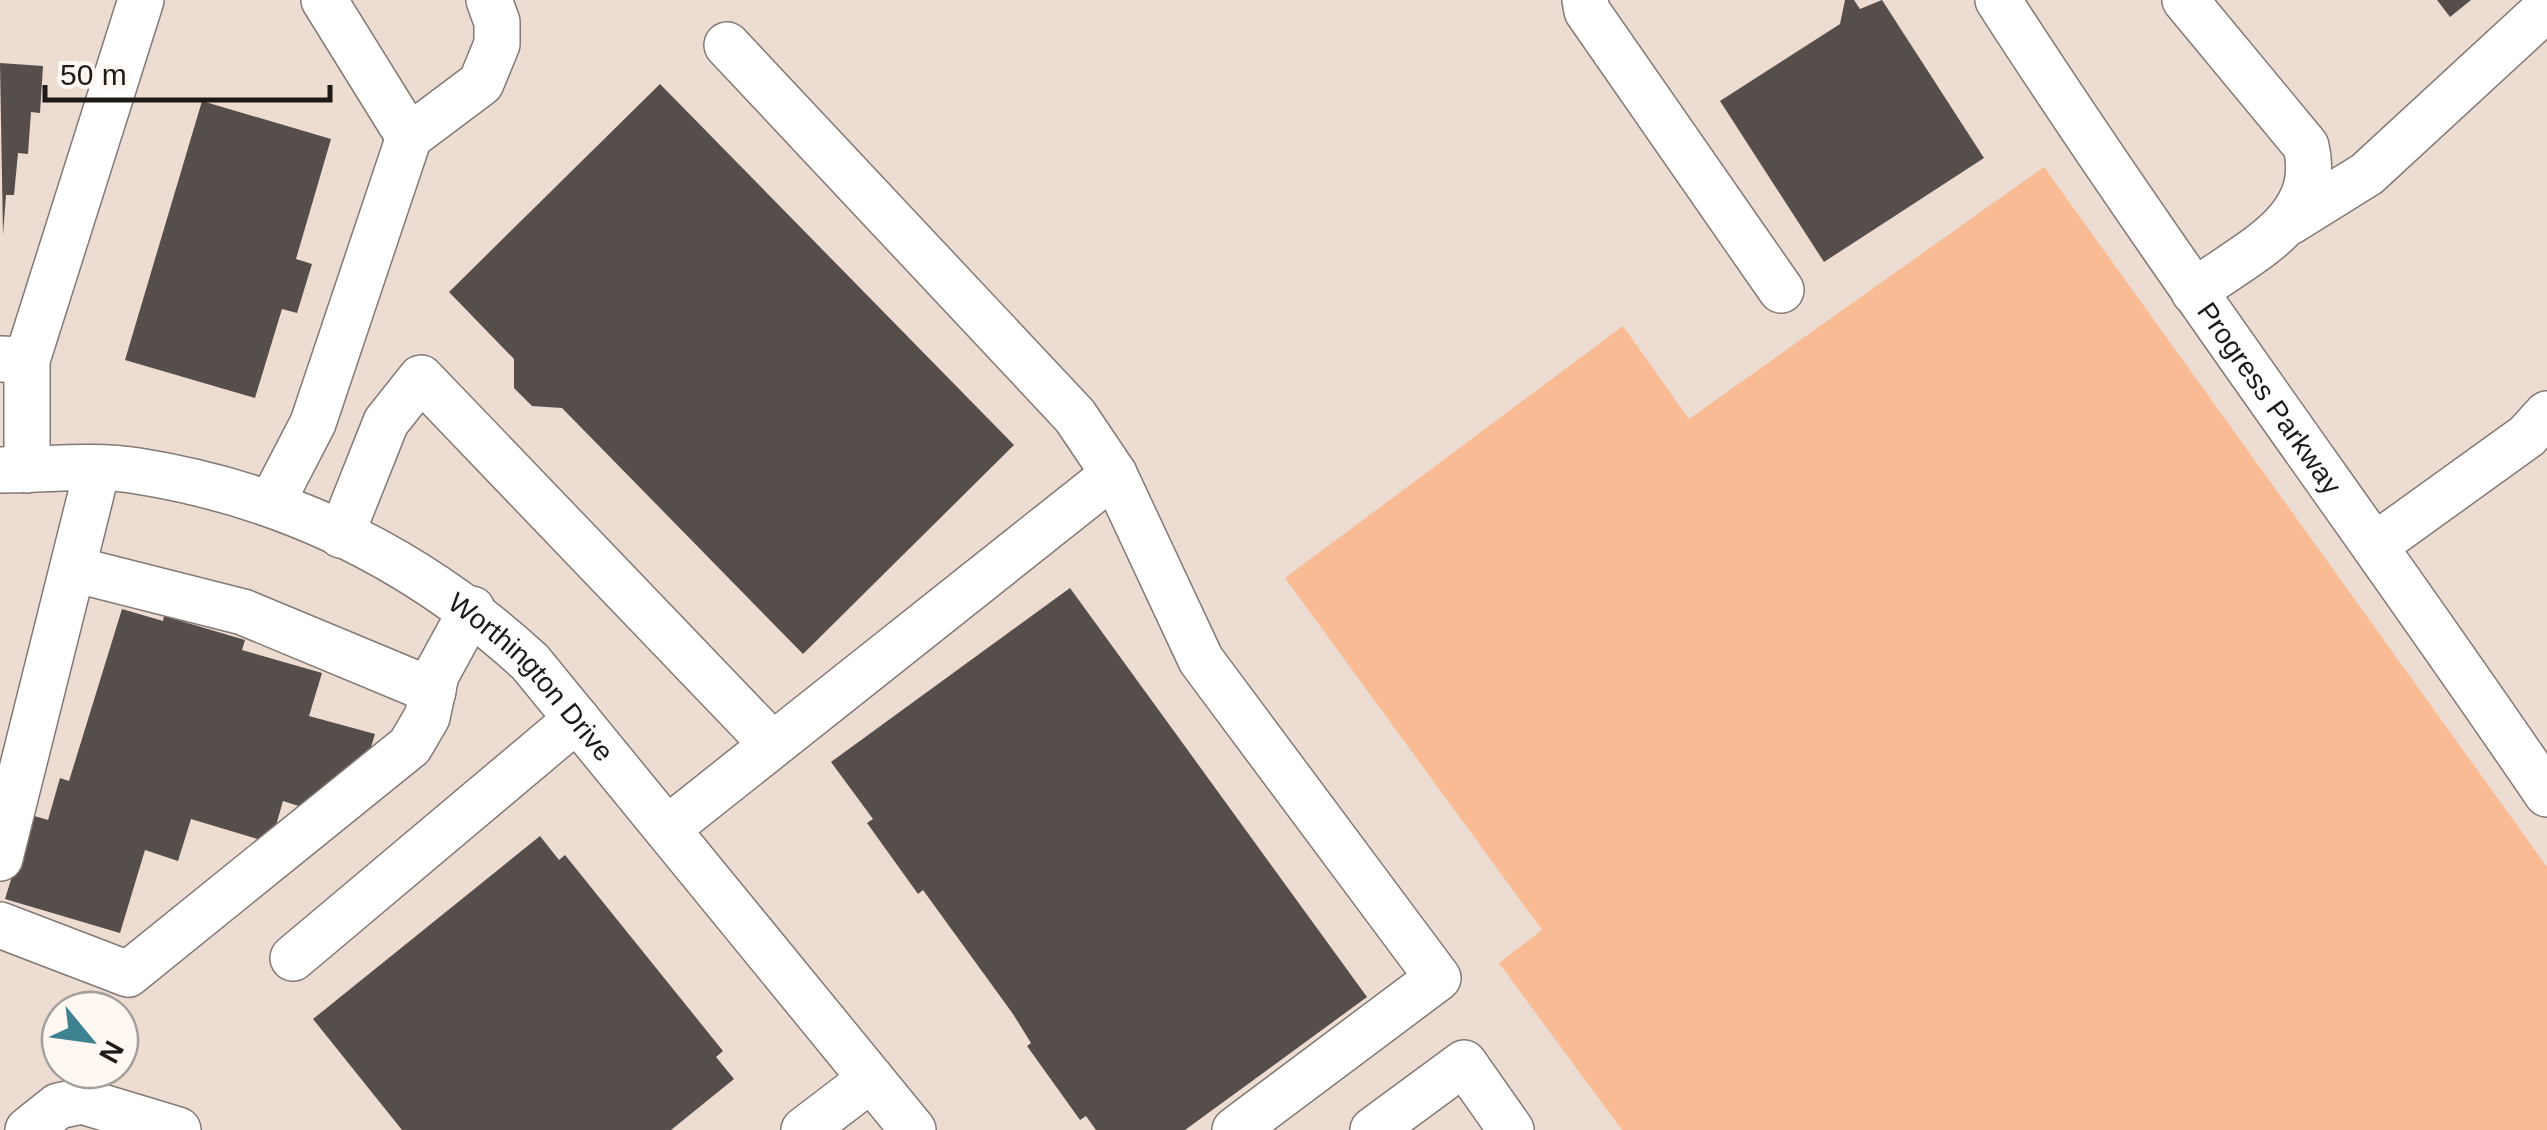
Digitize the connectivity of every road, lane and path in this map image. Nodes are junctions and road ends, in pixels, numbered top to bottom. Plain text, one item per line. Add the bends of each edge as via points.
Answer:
1 (141, 0) edge
2 (324, 0) edge
3 (489, 0) edge
4 (1585, 0) edge
5 (1998, 0) edge
6 (2185, 0) edge
7 (2547, 8) edge
8 (727, 45) dead end
9 (409, 137) junction
10 (2288, 223) junction
11 (1782, 290) dead end
12 (2194, 292) junction
13 (14, 359) edge
14 (2547, 414) edge
15 (14, 470) edge
16 (97, 470) junction
17 (1114, 474) junction
18 (270, 504) junction
19 (341, 534) junction
20 (2377, 544) junction
21 (72, 569) junction
22 (472, 609) junction
23 (432, 690) junction
24 (577, 719) junction
25 (772, 744) junction
26 (2547, 794) edge
27 (668, 829) junction
28 (0, 858) edge
29 (0, 926) edge
30 (293, 958) dead end
31 (871, 1078) junction
32 (28, 1130) edge
33 (178, 1130) edge
34 (804, 1130) edge
35 (914, 1130) edge
36 (1236, 1130) edge
37 (1372, 1130) edge
38 (1511, 1130) edge

1 - 13 street
2 - 9 street
3 - 9 street via 497,44 481,83
4 - 11 street
5 - 12 street, Progress Parkway
6 - 10 street via 2306,146 2308,196
7 - 10 street via 2367,174
8 - 17 street via 1075,416
9 - 18 street via 313,422
10 - 12 street
12 - 20 street, Progress Parkway
13 - 15 street
14 - 20 street via 2527,436
15 - 16 street, Worthington Drive
16 - 18 street, Worthington Drive via 136,471
16 - 21 street
17 - 25 street
17 - 36 street via 1201,660 1438,978
18 - 19 street, Worthington Drive
19 - 22 street, Worthington Drive
19 - 25 street via 386,422 421,378
20 - 26 street, Progress Parkway
21 - 23 street via 243,612
21 - 28 street
22 - 23 street
22 - 24 street, Worthington Drive via 530,662
23 - 29 street via 427,718 410,746 128,974
24 - 27 street, Worthington Drive
24 - 30 street
25 - 27 street
27 - 31 street, Worthington Drive
31 - 34 street
31 - 35 street, Worthington Drive
32 - 33 street via 58,1106 82,1101
37 - 38 street via 1464,1064

